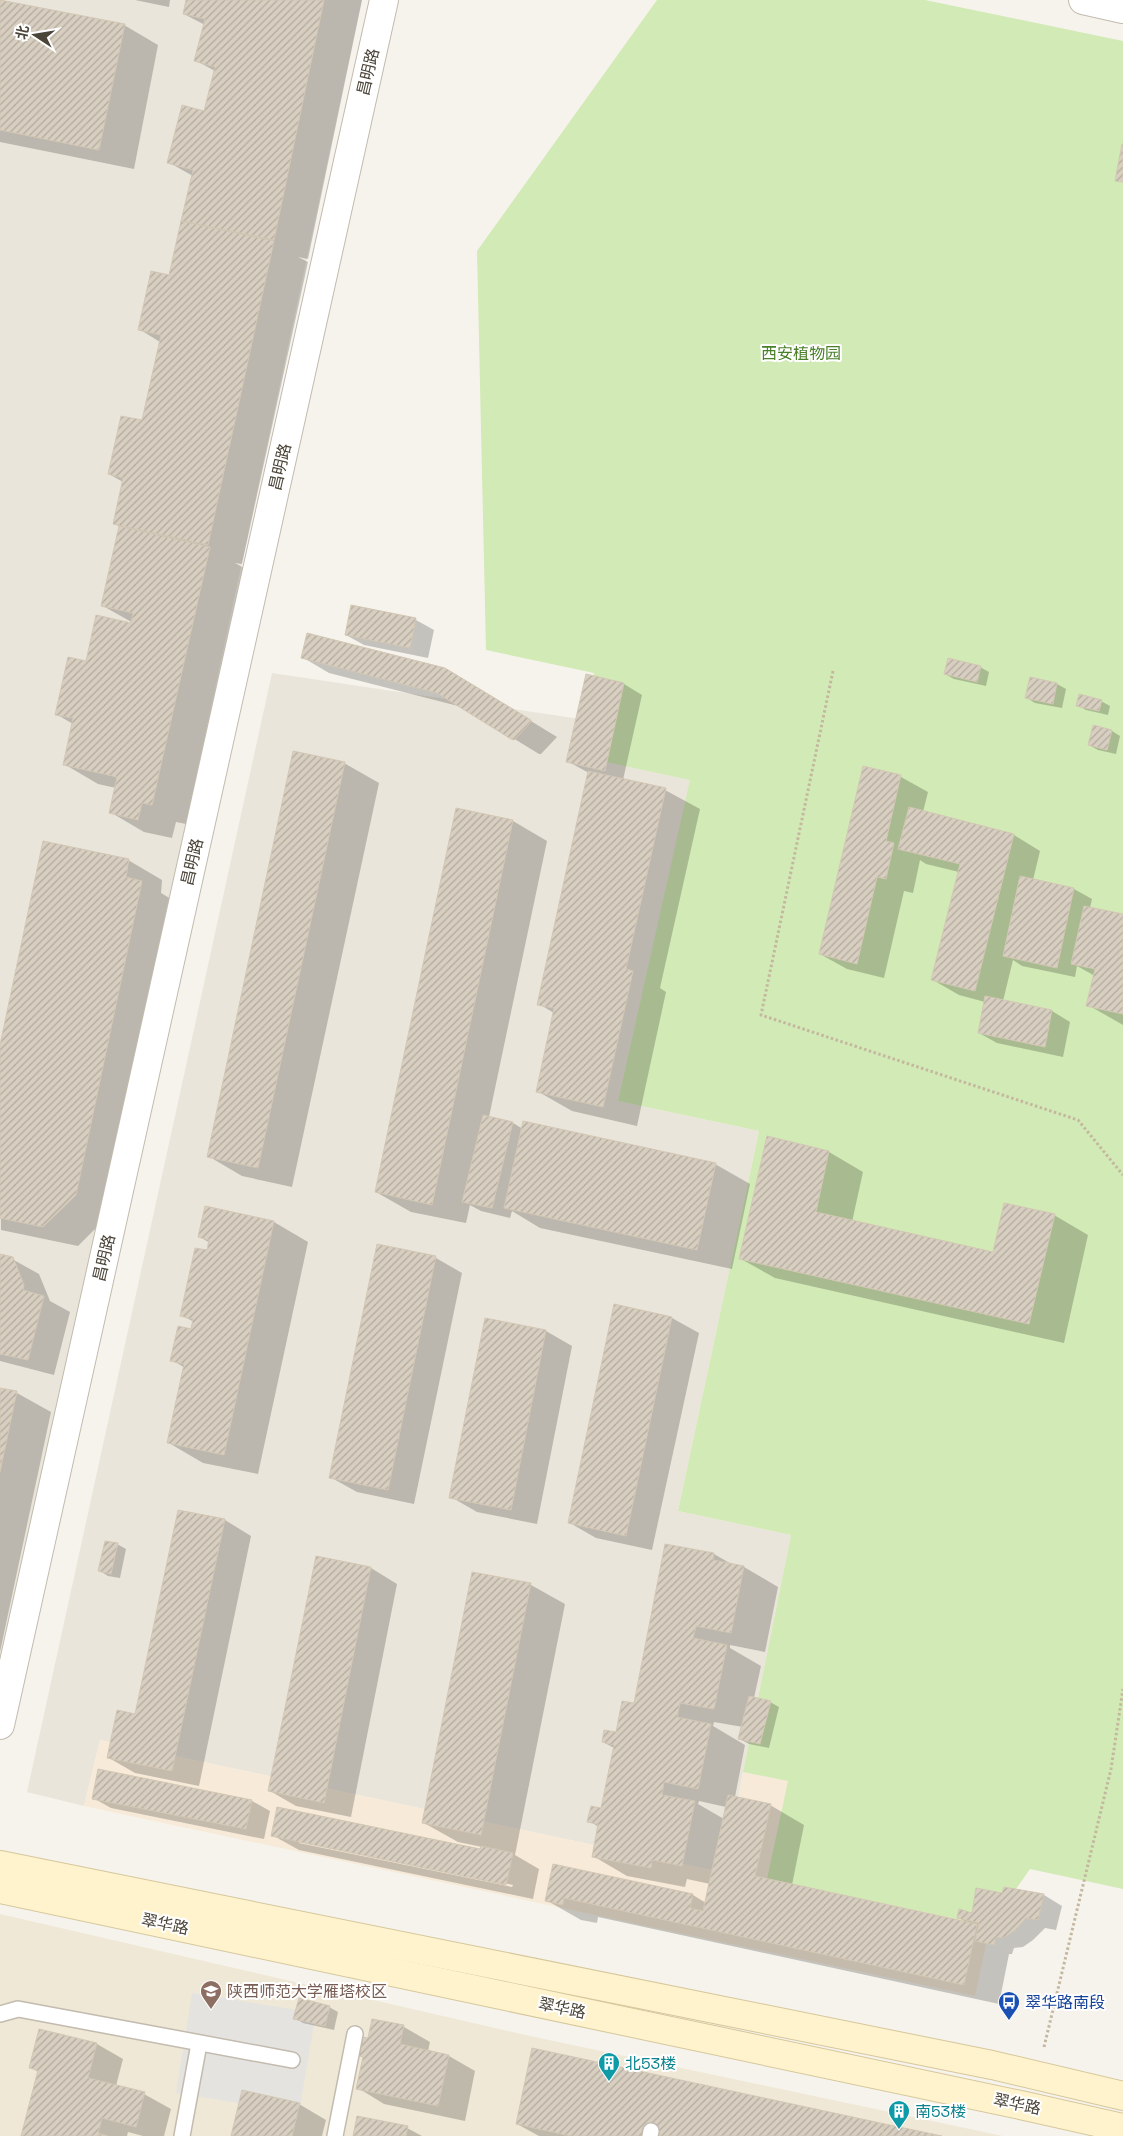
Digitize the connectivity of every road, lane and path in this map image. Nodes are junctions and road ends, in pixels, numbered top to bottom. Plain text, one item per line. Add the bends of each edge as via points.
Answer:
1 (384, 0) edge
2 (1083, 0) edge
3 (1123, 9) edge
4 (833, 671) dead end
5 (1123, 1175) edge
6 (1123, 1689) edge
7 (0, 1725) edge
8 (0, 1864) edge
9 (0, 1889) edge
10 (0, 2014) edge
11 (355, 2034) dead end
12 (199, 2044) junction
13 (292, 2060) dead end
14 (1038, 2075) junction
15 (1123, 2096) edge
16 (1123, 2128) edge
17 (182, 2136) edge
18 (335, 2136) edge

1 - 7 street, 昌明路
2 - 3 street
4 - 5 path via 761,1015 1078,1120
6 - 14 path via 1111,1769
8 - 14 main road, 翠华路
9 - 16 main road, 翠华路
10 - 12 lane via 18,2009
11 - 18 lane
12 - 13 lane
12 - 17 lane
14 - 15 main road, 翠华路

